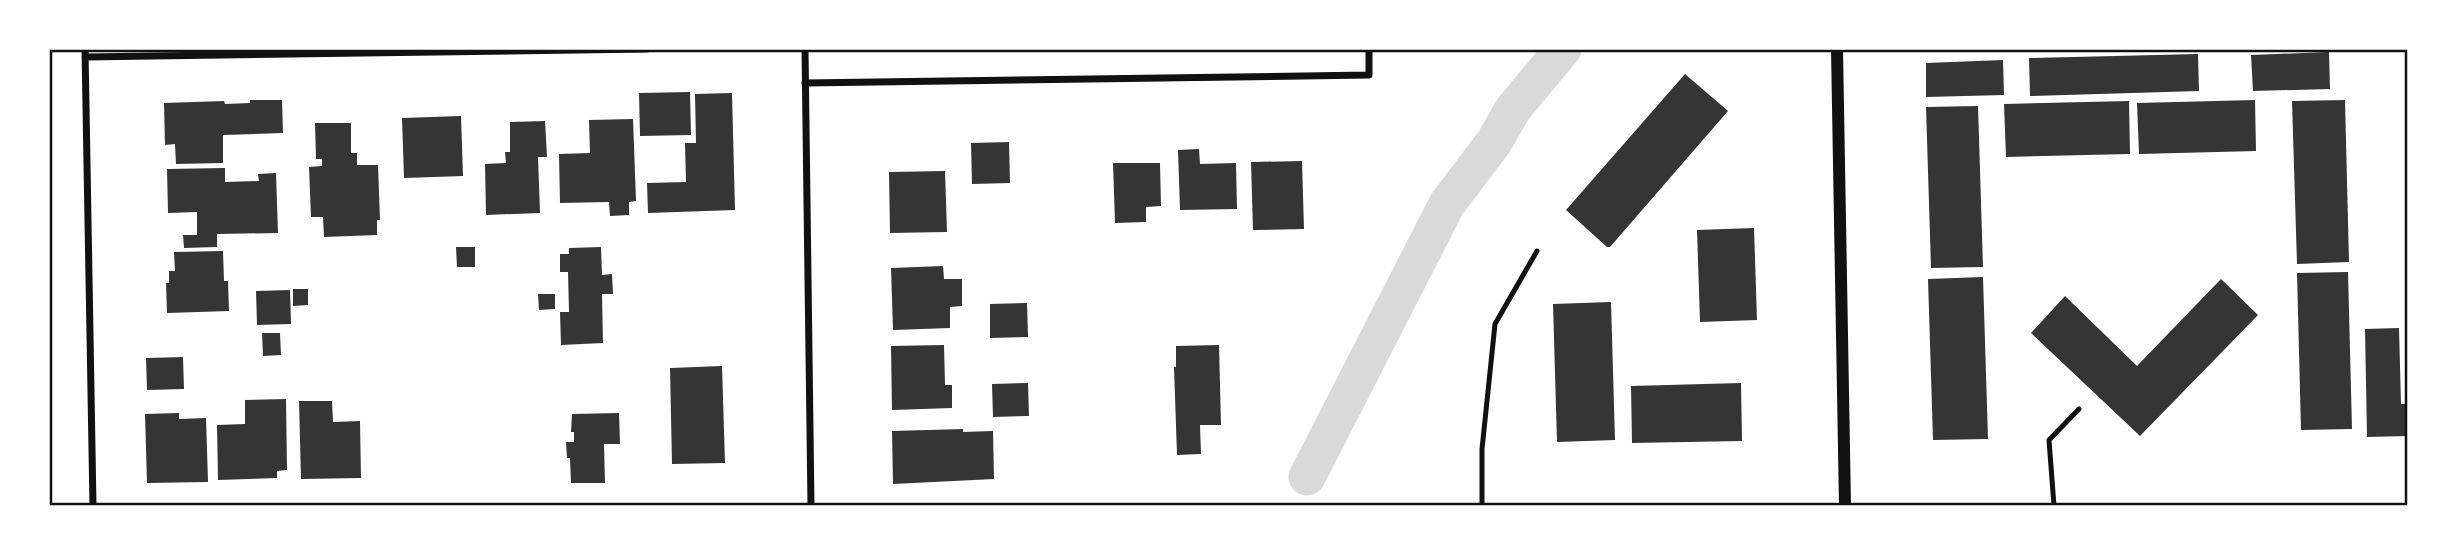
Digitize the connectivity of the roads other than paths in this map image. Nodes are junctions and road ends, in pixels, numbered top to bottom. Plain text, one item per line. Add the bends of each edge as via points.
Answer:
1 (647, 49) edge
2 (805, 49) edge
3 (1369, 49) edge
4 (1837, 49) edge
5 (85, 53) edge
6 (805, 83) junction
7 (1537, 251) dead end
8 (2079, 409) dead end
9 (93, 506) edge
10 (811, 506) edge
11 (1482, 506) edge
12 (1845, 506) edge
13 (2054, 506) edge

1 - 5 street
2 - 6 street
3 - 6 street via 1369,75
4 - 12 street
5 - 9 street
6 - 10 street
7 - 11 lane via 1495,324 1482,449
8 - 13 lane via 2049,440

